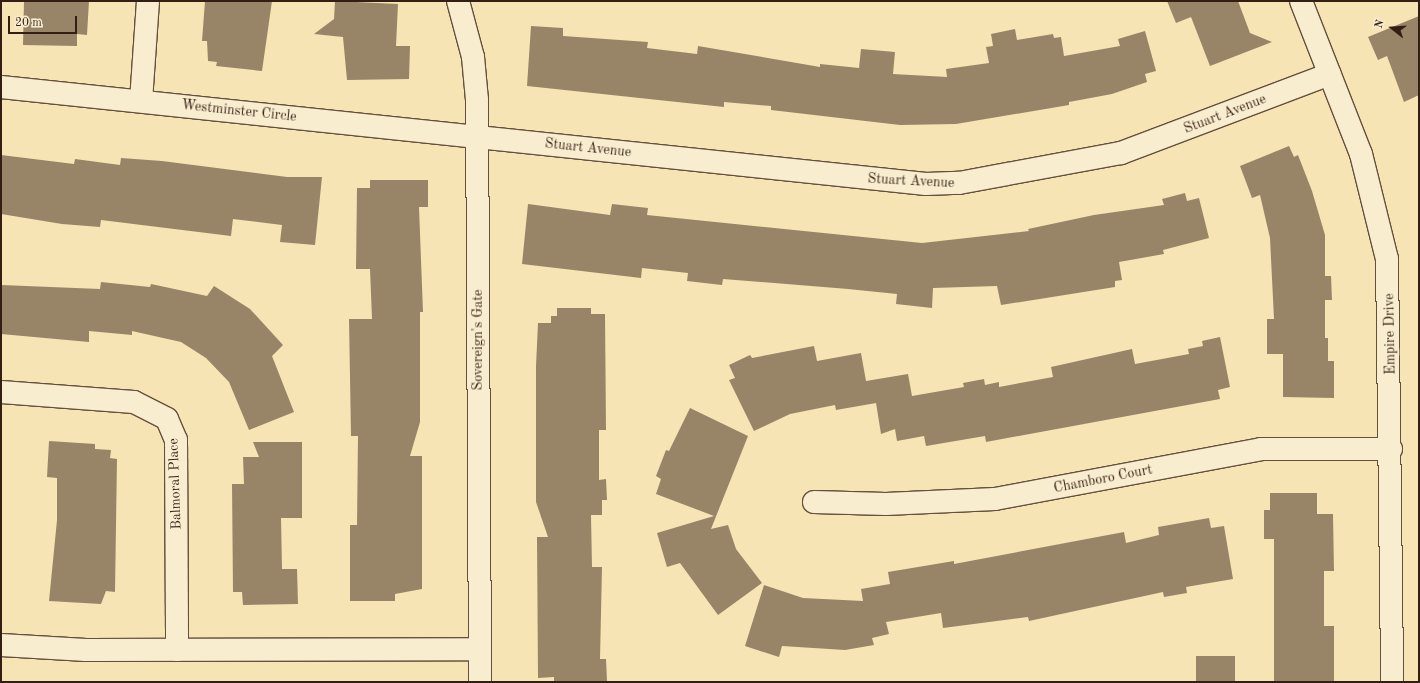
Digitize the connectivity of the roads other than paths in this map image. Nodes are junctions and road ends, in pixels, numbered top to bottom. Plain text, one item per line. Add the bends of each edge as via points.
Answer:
1 (148, 1) edge
2 (458, 1) edge
3 (1301, 1) edge
4 (1330, 74) junction
5 (1, 87) edge
6 (141, 101) junction
7 (477, 137) junction
8 (1, 392) edge
9 (1391, 449) junction
10 (814, 502) dead end
11 (1, 645) edge
12 (480, 649) junction
13 (177, 650) junction
14 (480, 682) edge
15 (1392, 682) edge

1 - 6 street
2 - 7 street, Sovereign's Gate via 473,57
3 - 4 street, Empire Drive
4 - 7 street, Stuart Avenue via 1121,153 959,184 886,181
4 - 9 street, Empire Drive via 1365,165 1387,259
5 - 6 street, Westminster Circle
6 - 7 street, Westminster Circle
7 - 12 street, Sovereign's Gate
8 - 13 street, Balmoral Place via 134,402 168,419 176,440
9 - 10 street, Chamboro Court via 1262,449 995,499 886,504
9 - 15 street, Empire Drive
11 - 13 street via 86,650
12 - 13 street
12 - 14 street, Sovereign's Gate

